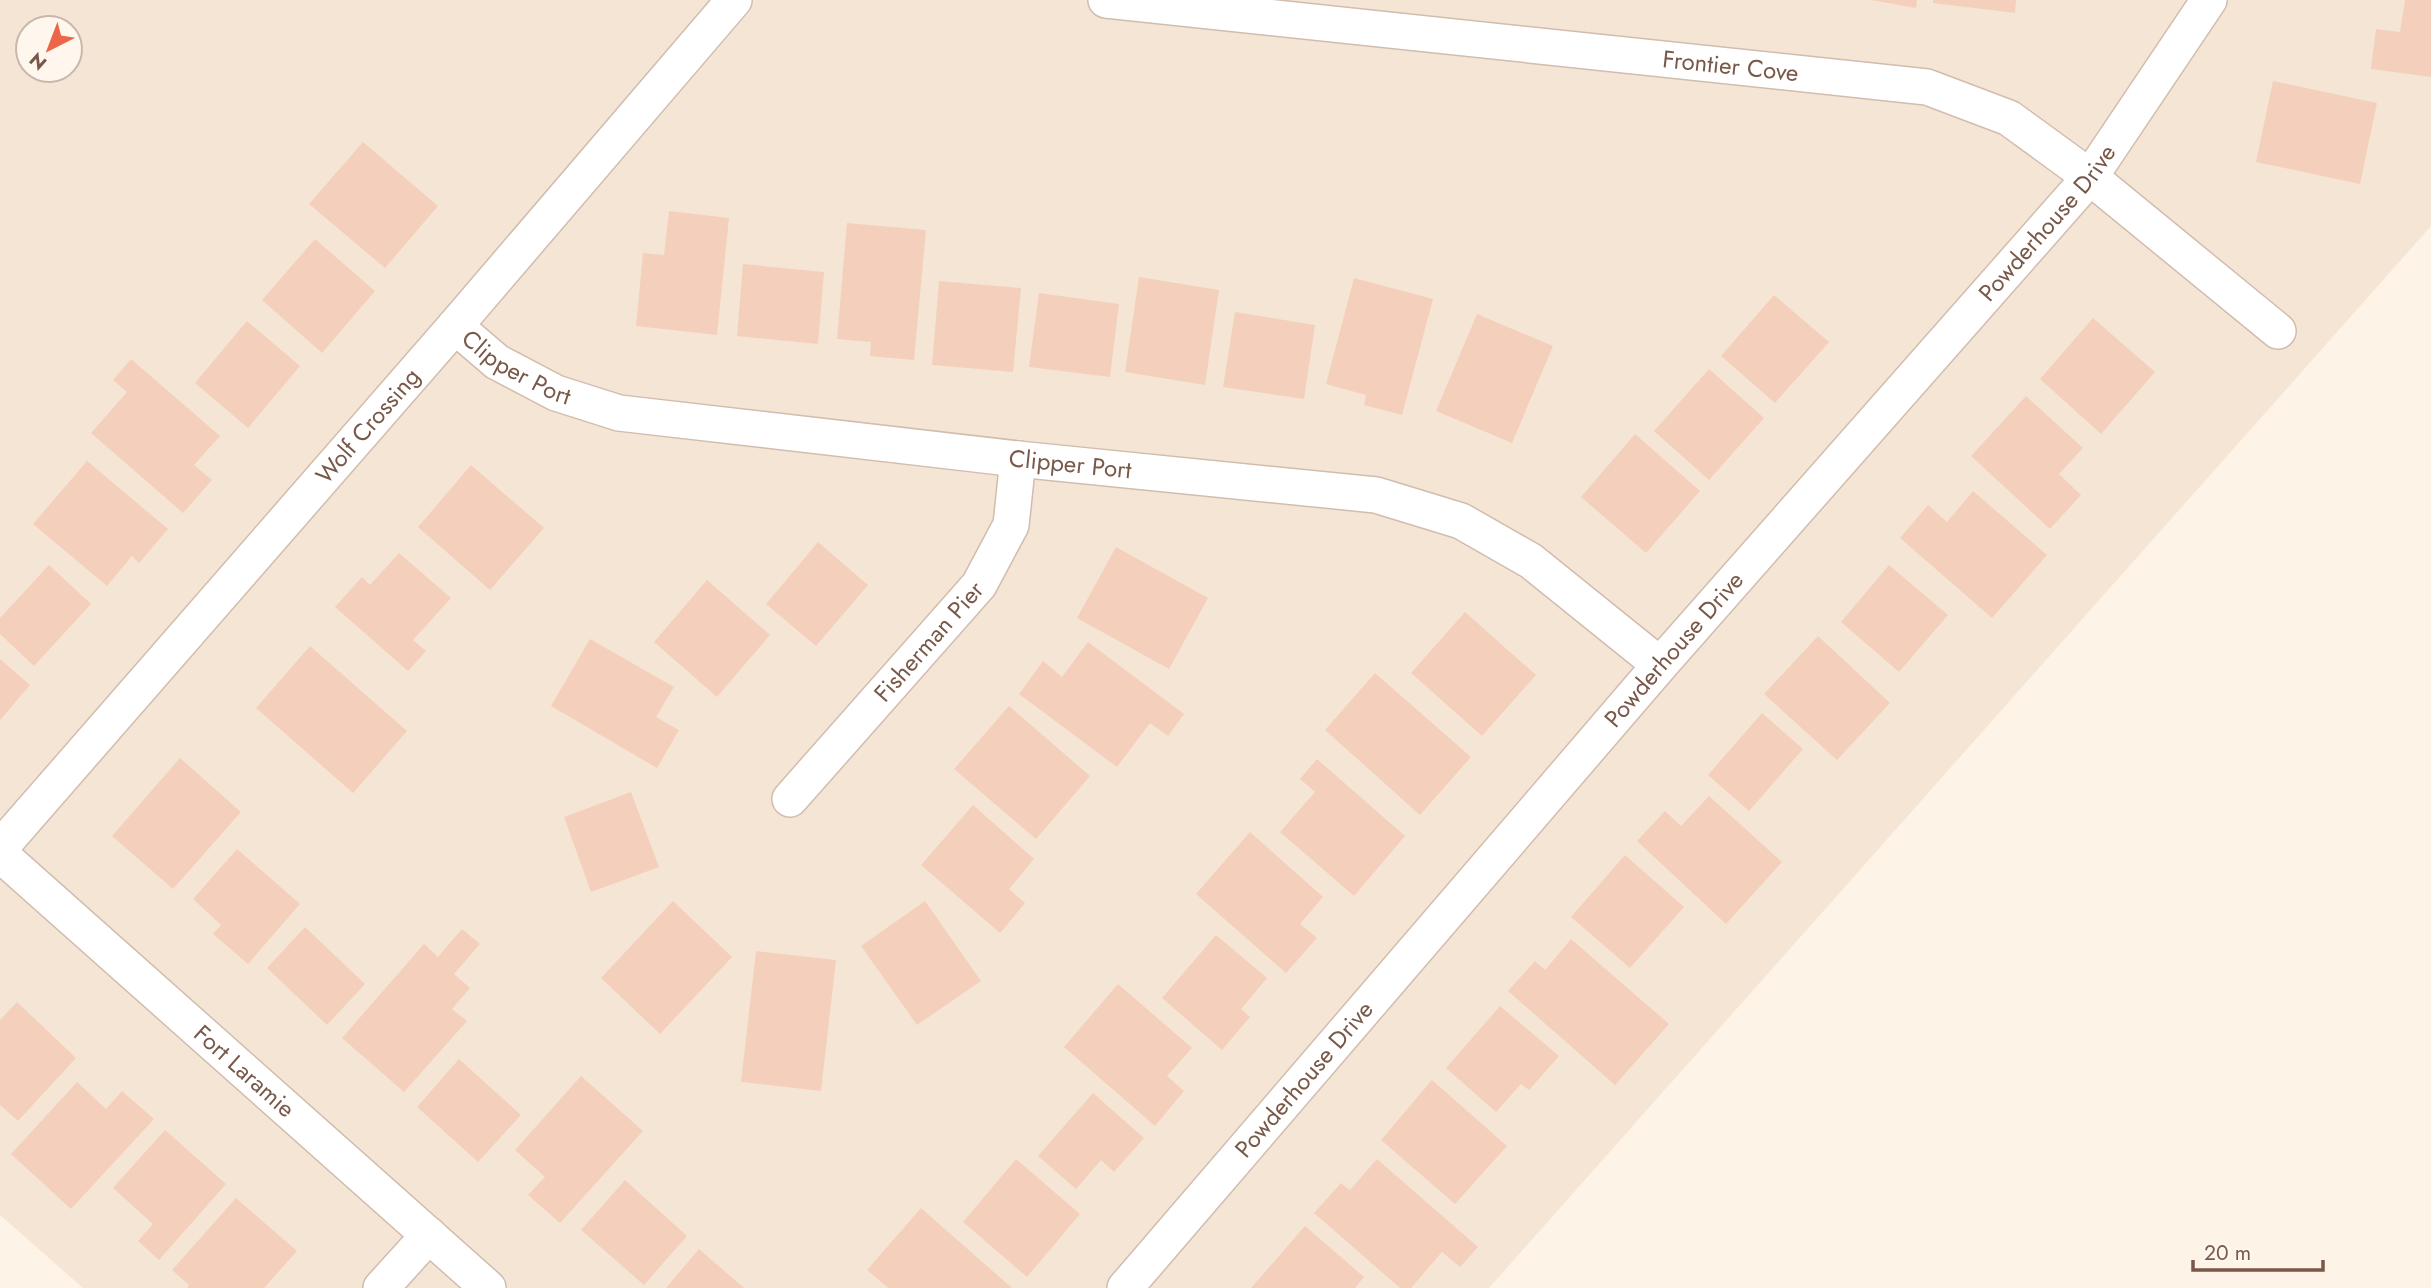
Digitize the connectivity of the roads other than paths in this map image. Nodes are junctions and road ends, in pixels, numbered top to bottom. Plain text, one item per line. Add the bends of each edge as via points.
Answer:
1 (734, 0) edge
2 (1106, 0) edge
3 (2209, 0) edge
4 (2090, 177) junction
5 (456, 326) junction
6 (2278, 331) dead end
7 (1018, 459) junction
8 (1660, 665) junction
9 (790, 799) dead end
10 (0, 848) edge
11 (0, 854) edge
12 (429, 1235) junction
13 (381, 1288) edge
14 (488, 1288) edge
15 (1125, 1288) edge

1 - 5 street, Wolf Crossing
2 - 4 street, Frontier Cove via 1927,87 2009,118
3 - 4 street, Powderhouse Drive
4 - 6 street, Frontier Cove
4 - 8 street, Powderhouse Drive
5 - 7 street, Clipper Port via 497,362 556,393 619,412
5 - 10 street, Wolf Crossing
7 - 8 street, Clipper Port via 1376,495 1461,521 1531,561
7 - 9 street, Fisherman Pier via 1011,525 979,585
8 - 15 street, Powderhouse Drive
11 - 12 street, Fort Laramie
12 - 13 street
12 - 14 street, Fort Laramie

